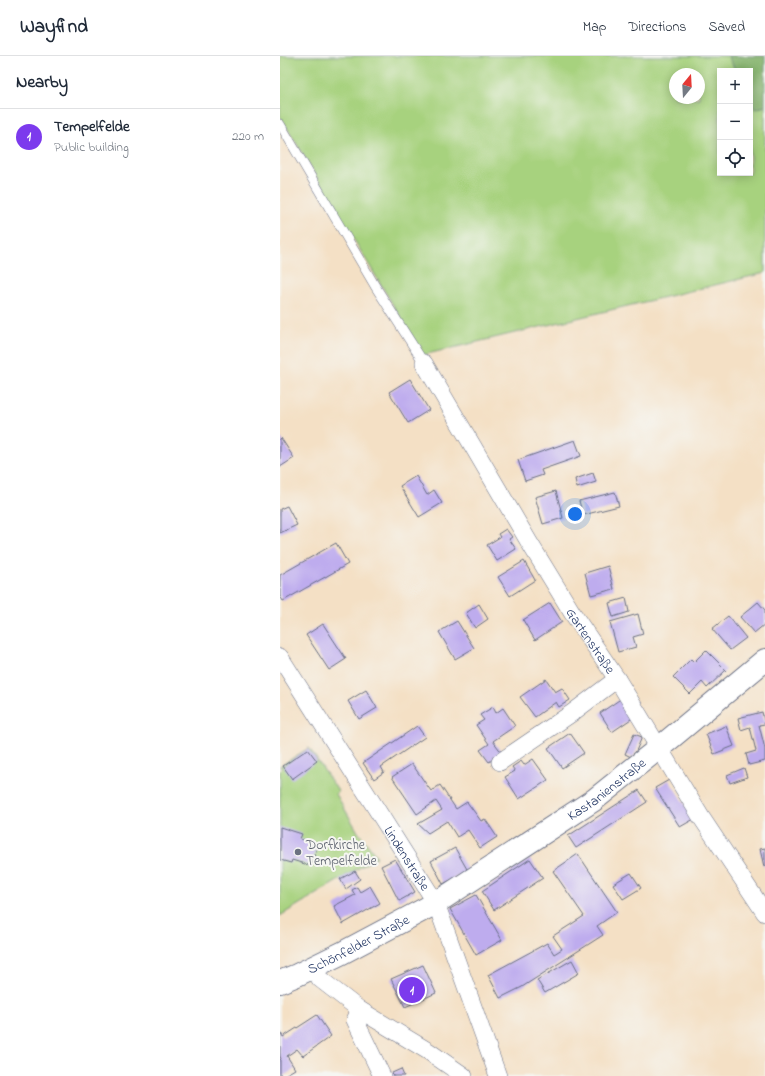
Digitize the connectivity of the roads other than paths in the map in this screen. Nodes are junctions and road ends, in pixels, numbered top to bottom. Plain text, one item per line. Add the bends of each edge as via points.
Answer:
1 (280, 124) edge
2 (424, 363) joint
3 (280, 657) edge
4 (765, 660) edge
5 (617, 679) junction
6 (659, 748) junction
7 (500, 762) dead end
8 (436, 903) junction
9 (765, 913) edge
10 (314, 967) junction
11 (280, 982) edge
12 (360, 1010) junction
13 (382, 1076) edge
14 (464, 1076) edge
15 (498, 1076) edge

1 - 2 lane via 375,286
2 - 5 street, Gartenstraße via 529,542
3 - 8 street, Lindenstraße
4 - 6 street, Kastanienstraße
5 - 6 street, Gartenstraße
5 - 7 street
6 - 8 street, Kastanienstraße via 594,800
6 - 9 street, Gartenstraße
8 - 10 street, Schönfelder Straße
8 - 15 street, Lindenstraße
10 - 11 street, Schönfelder Straße
10 - 12 street via 320,979
12 - 13 street via 355,1020
12 - 14 street

